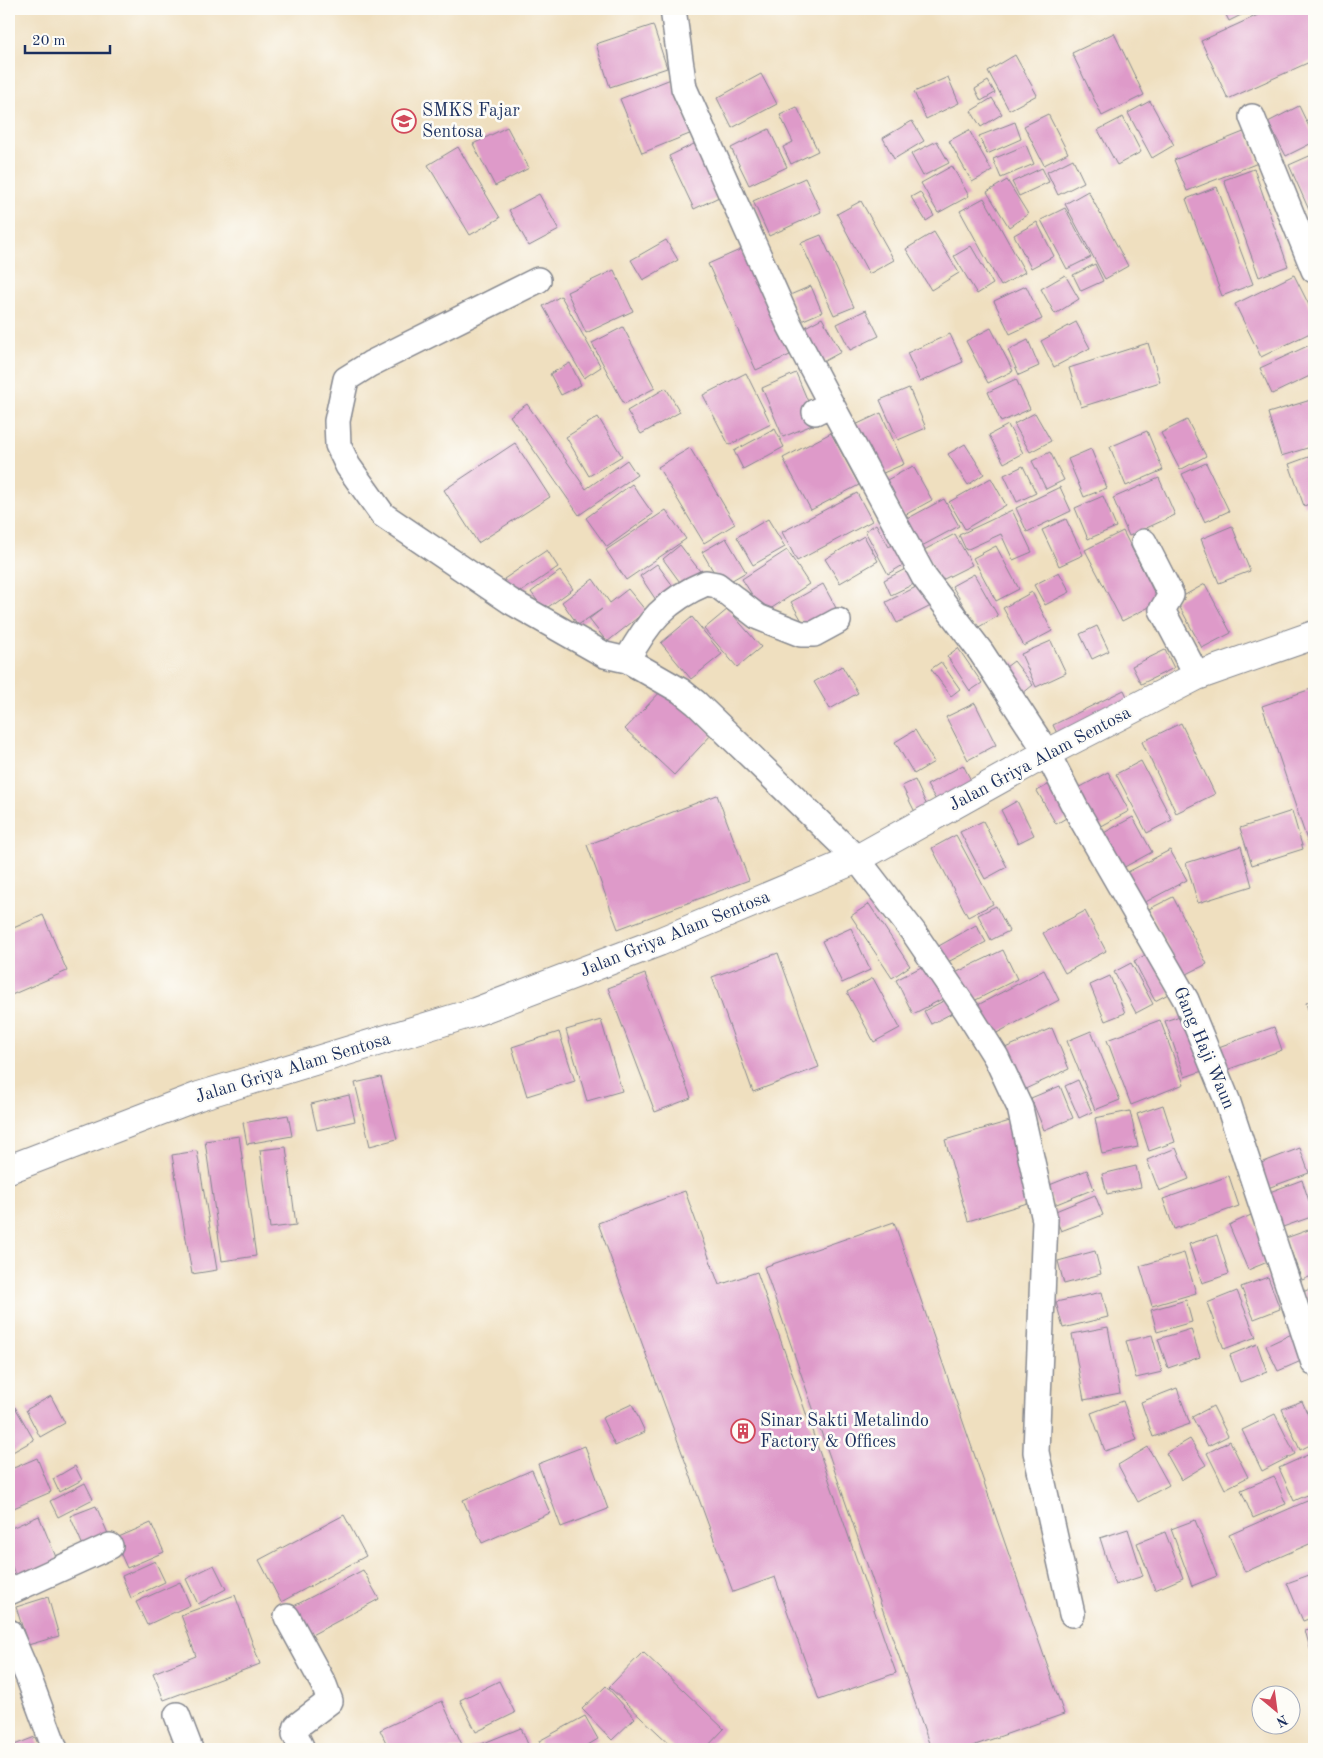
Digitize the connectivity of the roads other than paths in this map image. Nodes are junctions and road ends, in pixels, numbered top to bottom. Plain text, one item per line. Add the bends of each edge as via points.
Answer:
1 (673, 9) edge
2 (1252, 117) dead end
3 (1314, 270) edge
4 (538, 280) dead end
5 (1144, 542) dead end
6 (838, 621) dead end
7 (1314, 635) edge
8 (627, 660) junction
9 (1197, 676) junction
10 (1047, 753) junction
11 (856, 859) junction
12 (9, 1169) edge
13 (1314, 1363) edge
14 (110, 1546) dead end
15 (9, 1592) edge
16 (1072, 1614) dead end
17 (287, 1616) dead end
18 (9, 1632) edge
19 (178, 1715) dead end
20 (55, 1749) edge
21 (190, 1749) edge
22 (302, 1749) edge

1 - 10 street, Gang Haji Waun via 684,88 823,408 924,577 981,652
2 - 3 street
4 - 8 street via 346,379 336,420 338,445 351,471 389,519 510,601 605,655
5 - 9 street via 1171,595 1162,610
6 - 8 street via 814,634 801,634 758,617 717,585 706,583 657,614 643,630
7 - 9 street, Jalan Griya Alam Sentosa
8 - 11 street via 696,703
9 - 10 street, Jalan Griya Alam Sentosa
10 - 11 street, Jalan Griya Alam Sentosa
10 - 13 street, Gang Haji Waun via 1186,1000 1227,1100
11 - 12 street, Jalan Griya Alam Sentosa via 659,942 475,1012 199,1096
11 - 16 street via 914,933 967,1010 996,1057 1020,1108 1045,1220 1036,1452
14 - 15 street
17 - 22 street via 330,1701 297,1726 295,1734
18 - 20 street
19 - 21 street

